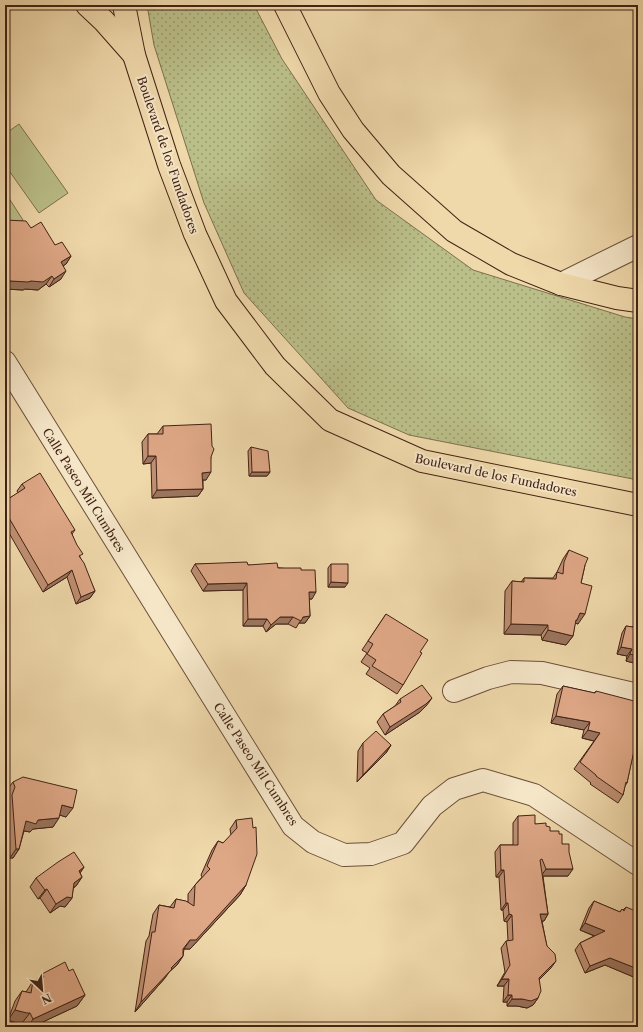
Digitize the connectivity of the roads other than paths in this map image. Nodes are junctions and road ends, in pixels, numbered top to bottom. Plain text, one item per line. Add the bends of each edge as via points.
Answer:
1 (86, 5) edge
2 (124, 5) edge
3 (285, 5) edge
4 (134, 55) junction
5 (638, 246) edge
6 (561, 284) junction
7 (638, 301) edge
8 (5, 362) edge
9 (638, 505) edge
10 (454, 691) dead end
11 (638, 695) edge
12 (638, 864) edge

1 - 4 main road
2 - 4 main road, Boulevard de los Fundadores
3 - 6 main road via 329,93 353,130 391,175 454,231 512,264
4 - 9 main road, Boulevard de los Fundadores via 169,166 226,301 274,366 330,420 422,461
5 - 6 street
6 - 7 main road
8 - 12 street, Calle Paseo Mil Cumbres via 293,826 313,842 344,855 371,854 403,842 432,806 454,789 483,780 534,795
10 - 11 street via 511,672 542,673

